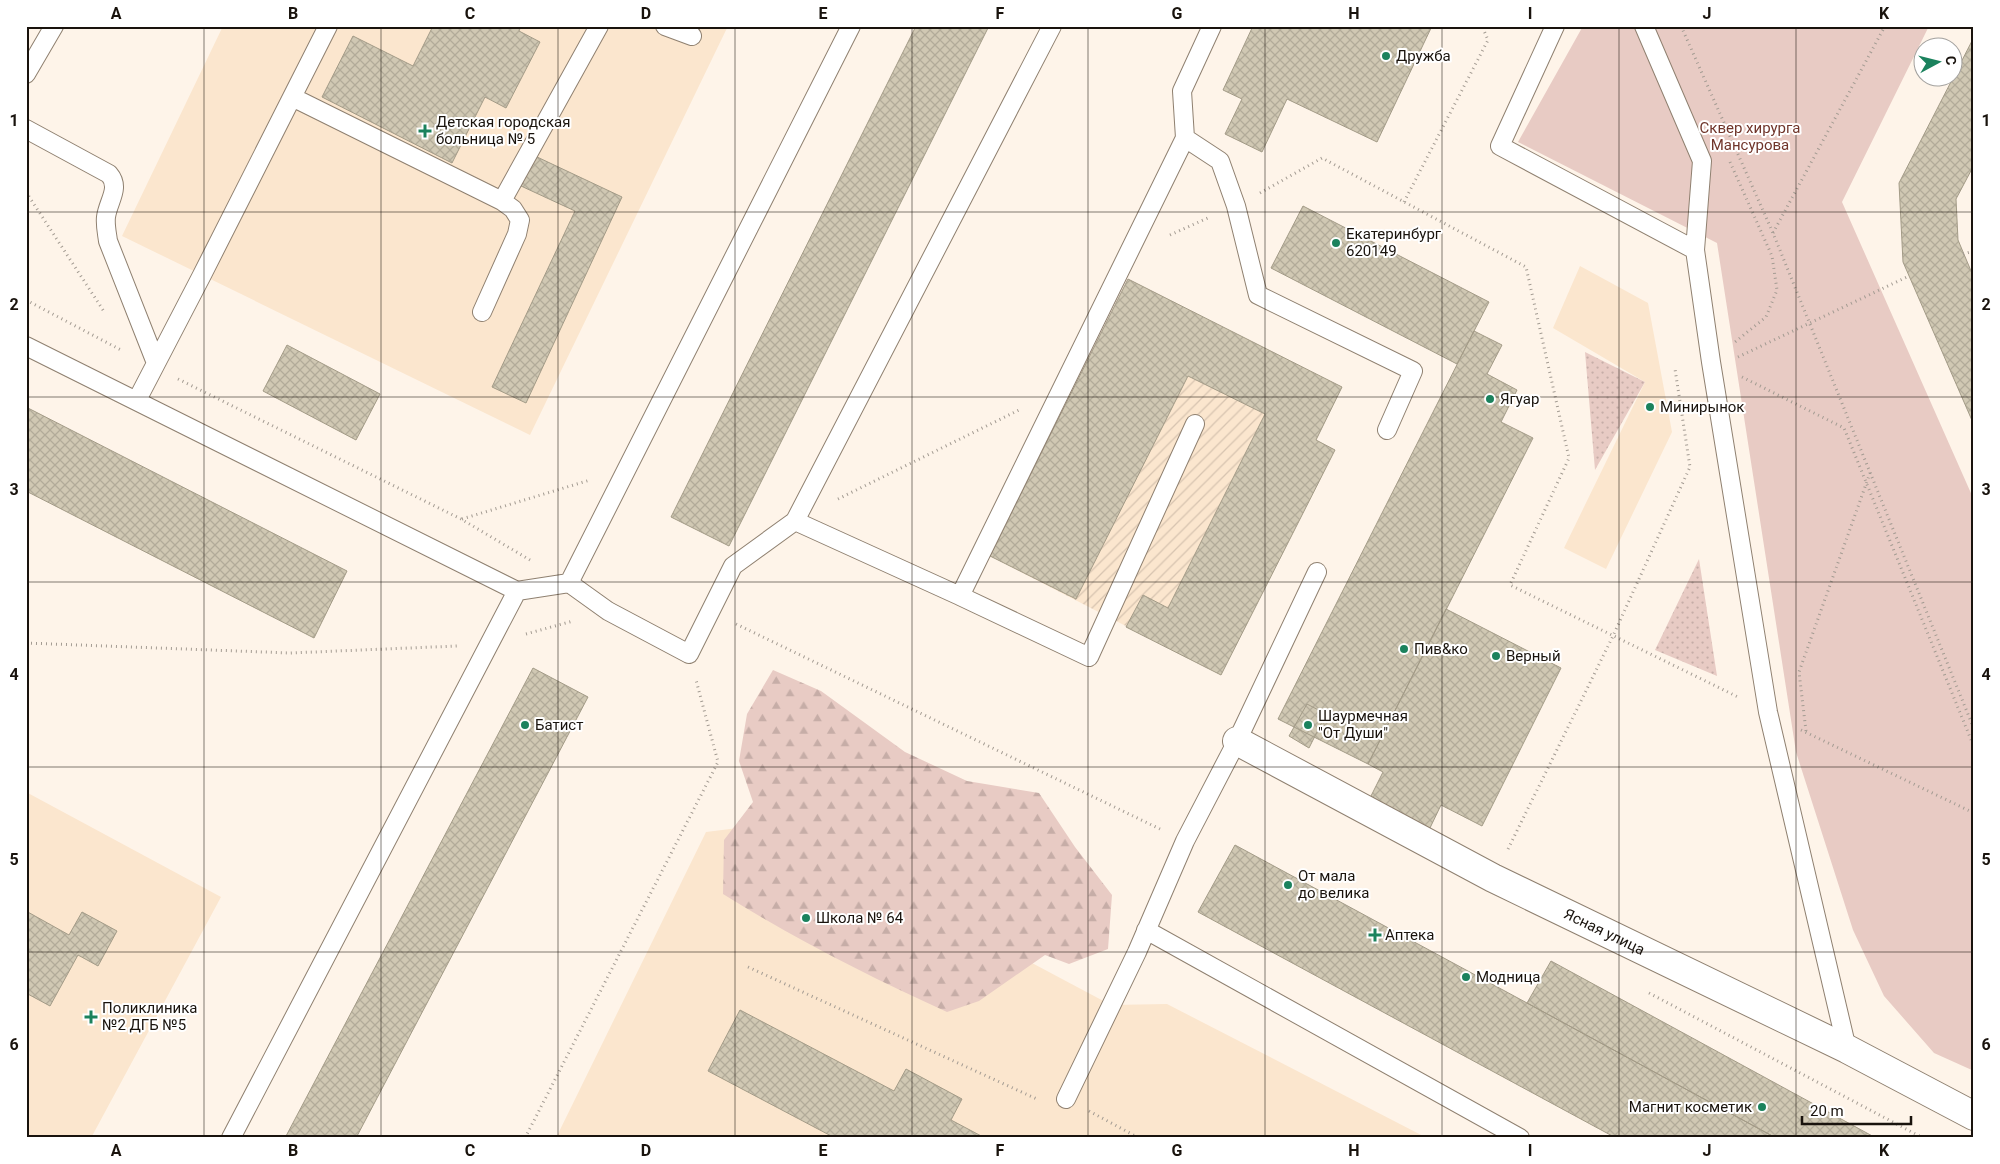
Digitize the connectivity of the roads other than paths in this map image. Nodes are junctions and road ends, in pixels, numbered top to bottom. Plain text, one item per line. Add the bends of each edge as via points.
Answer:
1 (54, 26) edge
2 (328, 26) edge
3 (599, 26) edge
4 (666, 26) edge
5 (851, 26) edge
6 (1052, 26) edge
7 (1212, 26) edge
8 (1555, 26) edge
9 (1644, 26) edge
10 (692, 36) dead end
11 (26, 74) edge
12 (292, 96) junction
13 (26, 130) edge
14 (1185, 138) junction
15 (502, 201) junction
16 (1694, 250) junction
17 (482, 312) dead end
18 (26, 346) edge
19 (155, 365) junction
20 (137, 400) junction
21 (1195, 424) dead end
22 (1387, 430) dead end
23 (796, 520) junction
24 (1317, 572) dead end
25 (569, 583) junction
26 (517, 591) junction
27 (960, 596) junction
28 (1237, 741) junction
29 (1146, 930) junction
30 (1847, 1049) junction
31 (1066, 1099) road end
32 (1974, 1116) edge
33 (231, 1138) edge
34 (1520, 1138) edge

1 - 11 lane
2 - 12 lane
3 - 15 lane
4 - 10 lane
5 - 25 lane
6 - 23 lane
7 - 14 lane via 1182,91
8 - 16 lane via 1500,146
9 - 16 lane via 1702,161
12 - 15 lane
12 - 19 lane
13 - 19 lane via 109,174 114,180 115,188 106,215 108,241
14 - 22 lane via 1220,161 1236,206 1258,295 1413,371
14 - 27 lane
15 - 17 lane via 520,220 517,234
16 - 30 lane via 1768,712
18 - 20 lane
19 - 20 lane
20 - 26 lane
21 - 27 lane via 1089,657
23 - 25 lane via 733,566 689,654 608,611
23 - 27 lane
24 - 28 lane
25 - 26 lane
26 - 33 lane
28 - 29 lane via 1185,841
28 - 30 street, Ясная улица via 1493,878
29 - 31 lane
29 - 34 lane
30 - 32 street, Ясная улица

